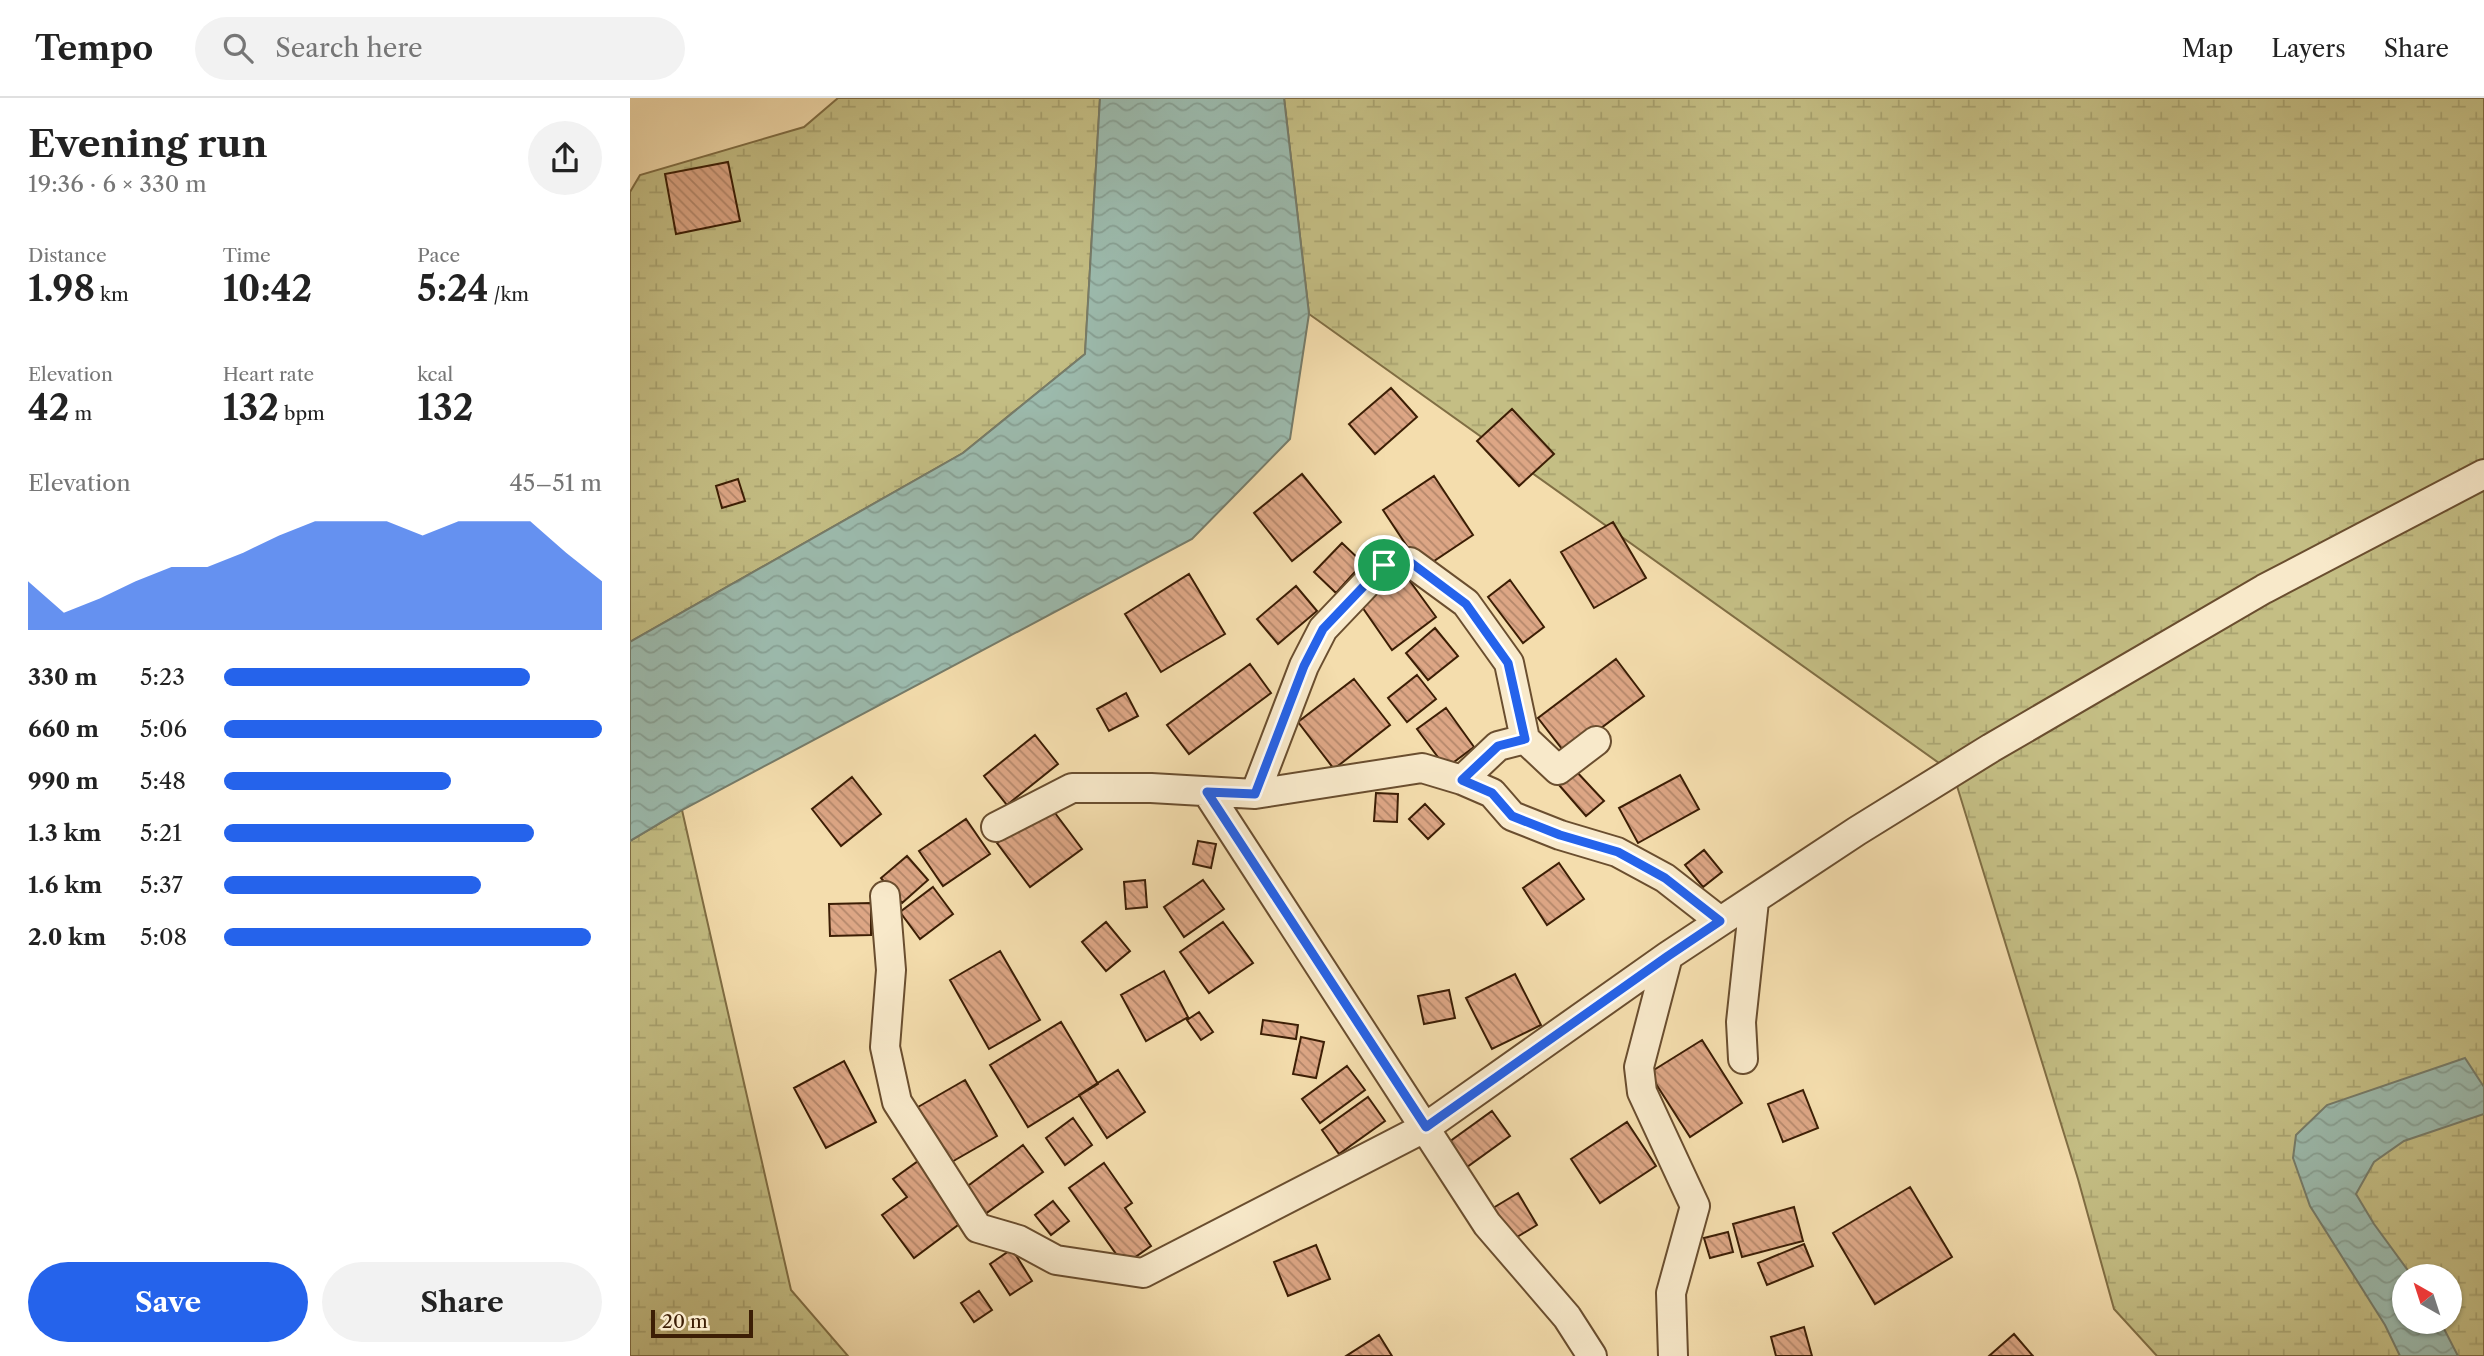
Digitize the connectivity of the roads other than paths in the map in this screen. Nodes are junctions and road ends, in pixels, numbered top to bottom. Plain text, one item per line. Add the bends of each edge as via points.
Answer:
1 (2484, 474) edge
2 (1525, 739) junction
3 (1596, 741) dead end
4 (1462, 780) junction
5 (1207, 792) junction
6 (1255, 794) junction
7 (996, 827) dead end
8 (885, 896) dead end
9 (1754, 901) junction
10 (1720, 921) junction
11 (1668, 956) junction
12 (1744, 1059) dead end
13 (1426, 1127) junction
14 (1592, 1356) edge
15 (1673, 1356) edge

1 - 9 street via 2264,589 2015,734
2 - 3 street via 1558,770
2 - 4 street via 1498,746
2 - 6 street via 1508,663 1466,604 1410,562 1384,565 1323,629
4 - 6 street via 1422,768
4 - 10 street via 1492,793 1512,816 1629,858 1665,878
5 - 6 street
5 - 7 street via 1072,788
5 - 13 street
8 - 13 street via 891,970 885,1046 897,1102 978,1228 1019,1240 1056,1260 1143,1273
9 - 10 street
9 - 12 street via 1741,1022
10 - 11 street
11 - 13 street
11 - 15 street via 1639,1066 1642,1092 1695,1206 1671,1293
13 - 14 street via 1487,1224 1567,1317

